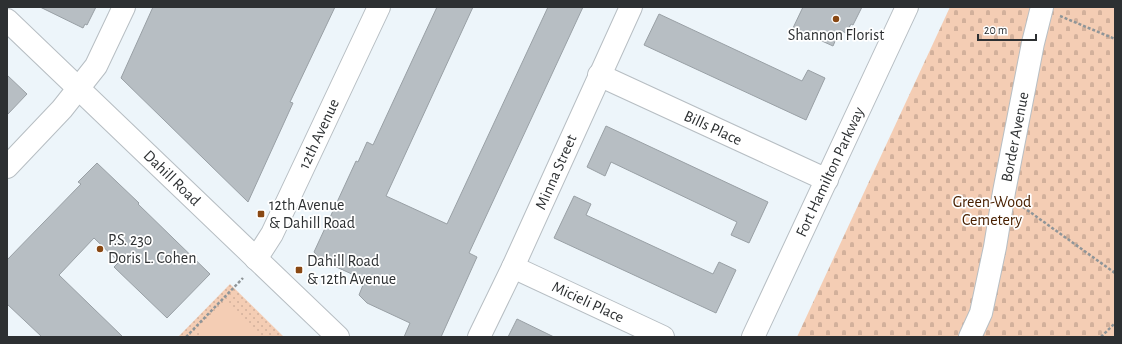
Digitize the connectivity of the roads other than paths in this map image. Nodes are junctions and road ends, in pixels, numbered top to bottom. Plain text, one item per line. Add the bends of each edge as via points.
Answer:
1 (124, 7) edge
2 (379, 7) edge
3 (631, 7) edge
4 (907, 7) edge
5 (1041, 8) edge
6 (7, 20) edge
7 (599, 76) junction
8 (79, 88) junction
9 (7, 167) edge
10 (827, 180) junction
11 (256, 259) junction
12 (513, 267) junction
13 (338, 337) edge
14 (479, 337) edge
15 (663, 337) edge
16 (753, 337) edge
17 (970, 337) edge

1 - 8 street via 96,66
2 - 11 street, 12th Avenue via 272,234
3 - 7 street, Minna Street
4 - 10 street, Fort Hamilton Parkway
5 - 17 street, Border Avenue via 981,313
6 - 8 street, Dahill Road
7 - 10 street, Bills Place
7 - 12 street, Minna Street
8 - 9 street
8 - 11 street, Dahill Road
10 - 16 street, Fort Hamilton Parkway
11 - 13 street, Dahill Road
12 - 14 street, Minna Street
12 - 15 street, Micieli Place

